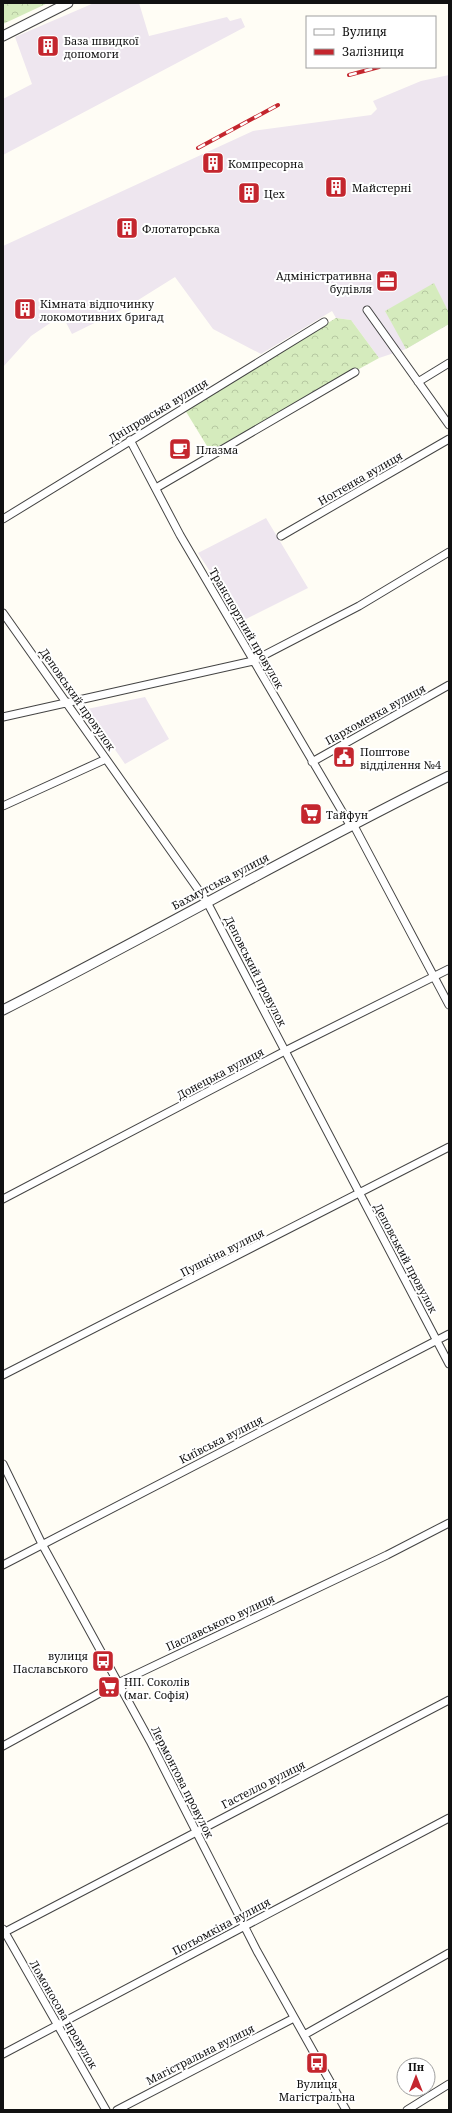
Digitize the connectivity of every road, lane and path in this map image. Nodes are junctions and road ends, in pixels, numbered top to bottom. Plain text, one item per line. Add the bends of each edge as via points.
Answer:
1 (68, 3) edge
2 (3, 36) edge
3 (367, 310) dead end
4 (324, 322) dead end
5 (449, 363) edge
6 (355, 372) dead end
7 (418, 382) junction
8 (449, 425) edge
9 (449, 439) edge
10 (130, 440) junction
11 (156, 488) junction
12 (3, 519) edge
13 (281, 536) dead end
14 (449, 552) edge
15 (3, 613) edge
16 (253, 661) junction
17 (449, 685) edge
18 (67, 703) junction
19 (3, 717) edge
20 (106, 759) junction
21 (312, 762) junction
22 (449, 776) edge
23 (3, 806) edge
24 (351, 824) junction
25 (207, 902) junction
26 (449, 969) edge
27 (434, 976) junction
28 (449, 1005) edge
29 (3, 1010) edge
30 (285, 1052) junction
31 (449, 1147) edge
32 (359, 1194) junction
33 (3, 1199) edge
34 (449, 1334) edge
35 (437, 1341) junction
36 (449, 1364) edge
37 (3, 1375) edge
38 (3, 1464) edge
39 (449, 1523) edge
40 (42, 1544) junction
41 (3, 1565) edge
42 (118, 1683) junction
43 (449, 1700) edge
44 (3, 1746) edge
45 (449, 1818) edge
46 (196, 1831) junction
47 (244, 1926) junction
48 (4, 1932) edge
49 (449, 1953) edge
50 (294, 2018) junction
51 (57, 2025) junction
52 (304, 2035) junction
53 (3, 2054) edge
54 (449, 2084) edge
55 (106, 2110) edge
56 (117, 2110) edge
57 (346, 2110) edge
58 (407, 2110) edge

1 - 2 street
3 - 7 street
4 - 10 street, Дніпровська вулиця
5 - 7 street
6 - 11 street
7 - 8 street
9 - 13 street, Ногтенка вулиця
10 - 11 street, Транспортний провулок
10 - 12 street, Дніпровська вулиця
11 - 16 street, Транспортний провулок via 180,535
14 - 16 street via 359,606
15 - 18 street, Деповський провулок
16 - 18 street
16 - 21 street, Транспортний провулок
17 - 21 street, Пархоменка вулиця
18 - 19 street
18 - 20 street, Деповський провулок
20 - 23 street
20 - 25 street, Деповський провулок
21 - 24 street, Транспортний провулок
22 - 24 street, Бахмутська вулиця
24 - 25 street, Бахмутська вулиця
24 - 27 street, Транспортний провулок
25 - 29 street, Бахмутська вулиця
25 - 30 street, Деповський провулок
26 - 27 street, Донецька вулиця
27 - 28 street, Транспортний провулок
27 - 30 street, Донецька вулиця
30 - 32 street, Деповський провулок
30 - 33 street, Донецька вулиця
31 - 32 street, Пушкіна вулиця
32 - 35 street, Деповський провулок
32 - 37 street, Пушкіна вулиця
34 - 35 street, Київська вулиця
35 - 36 street, Деповський провулок
35 - 40 street, Київська вулиця
38 - 40 street, Лермонтова провулок
39 - 42 street, Паславського вулиця via 387,1556
40 - 41 street, Київська вулиця
40 - 42 street, Лермонтова провулок
42 - 44 street, Паславського вулиця
42 - 46 street, Лермонтова провулок
43 - 46 street, Гастелло вулиця
45 - 47 street, Потьомкіна вулиця
46 - 47 street, Лермонтова провулок
46 - 48 street, Гастелло вулиця
47 - 50 street, Лермонтова провулок
47 - 51 street, Потьомкіна вулиця
48 - 51 street, Ломоносова провулок
49 - 52 street
50 - 52 street, Лермонтова провулок
50 - 56 street, Магістральна вулиця
51 - 53 street, Потьомкіна вулиця
51 - 55 street, Ломоносова провулок
52 - 57 street, Лермонтова провулок
54 - 58 street

